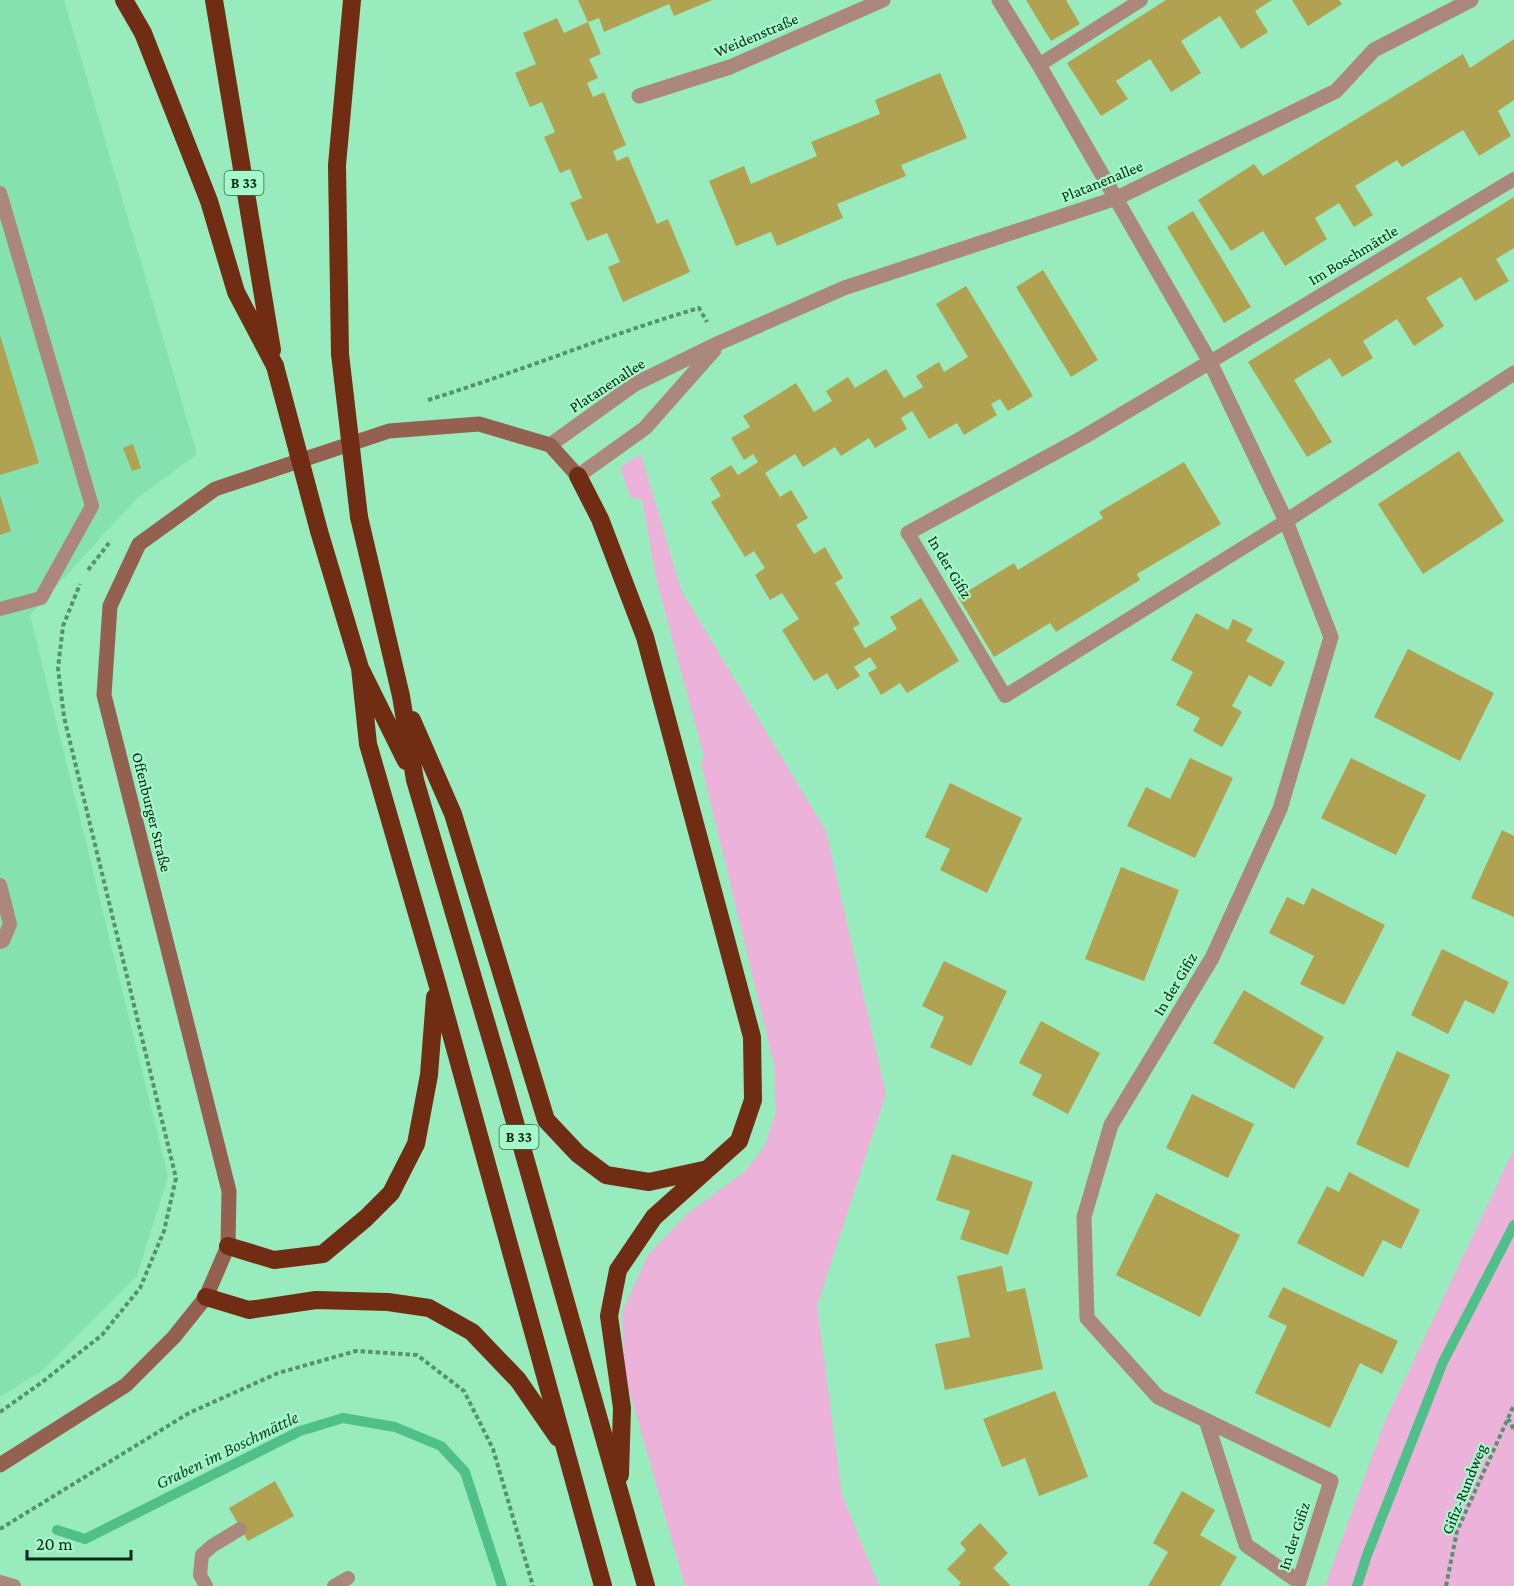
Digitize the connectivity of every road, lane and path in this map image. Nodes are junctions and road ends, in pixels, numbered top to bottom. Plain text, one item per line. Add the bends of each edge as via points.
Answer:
1 (124, 0) edge
2 (214, 0) edge
3 (352, 0) edge
4 (884, 0) edge
5 (999, 0) edge
6 (1141, 0) edge
7 (1470, 0) edge
8 (1039, 65) junction
9 (639, 96) dead end
10 (1514, 179) edge
11 (0, 194) edge
12 (1117, 198) junction
13 (720, 343) junction
14 (1210, 362) junction
15 (274, 366) junction
16 (1514, 373) edge
17 (418, 404) dead end
18 (550, 445) junction
19 (578, 476) junction
20 (1286, 521) junction
21 (908, 533) joint
22 (113, 539) dead end
23 (0, 609) edge
24 (360, 668) junction
25 (401, 696) junction
26 (415, 780) junction
27 (0, 885) edge
28 (0, 942) edge
29 (436, 983) junction
30 (710, 1169) junction
31 (228, 1246) junction
32 (206, 1297) junction
33 (1514, 1405) edge
34 (0, 1412) edge
35 (1508, 1417) junction
36 (1206, 1420) junction
37 (1514, 1430) edge
38 (566, 1449) junction
39 (0, 1465) edge
40 (619, 1494) junction
41 (0, 1529) edge
42 (240, 1529) dead end
43 (348, 1578) dead end
44 (0, 1582) edge
45 (14, 1586) edge
46 (206, 1586) edge
47 (334, 1586) edge
48 (532, 1586) edge
49 (603, 1586) edge
50 (646, 1586) edge
51 (1446, 1586) edge

1 - 15 highway via 143,33 209,201 236,292
2 - 15 highway, B 33
3 - 25 highway, B 33, bridge via 337,165 340,354 359,517
4 - 9 street, Weidenstraße via 730,67
5 - 8 street
6 - 8 lane
7 - 12 street, Platanenallee via 1374,50 1336,91
8 - 12 street
10 - 14 lane, Im Boschmättle
11 - 23 lane via 92,506 41,598
12 - 13 street, Platanenallee via 844,288
12 - 14 street, In der Gifiz
13 - 17 path via 699,308
13 - 18 street, Platanenallee via 635,384
13 - 19 street, Platanenallee via 645,428
14 - 20 street, In der Gifiz
14 - 21 street, In der Gifiz via 1082,438
15 - 24 highway, B 33, bridge
16 - 20 street
18 - 19 street
18 - 31 street, Offenburger Straße via 479,424 389,431 215,489 139,544 110,606 104,695 229,1191
19 - 30 highway via 600,519 645,637 752,1037 753,1100 739,1141
20 - 21 lane, In der Gifiz via 1005,696
20 - 36 street, In der Gifiz via 1331,637 1280,809 1212,958 1111,1125 1084,1217 1087,1318 1158,1396
22 - 34 path via 83,575 63,626 58,668 64,717 176,1178 164,1231 140,1288 102,1335
24 - 26 highway, B 33
24 - 29 highway, B 33 via 368,744
25 - 26 highway, B 33
25 - 30 highway via 453,814 546,1120 578,1154 606,1175 649,1182
26 - 40 highway, B 33
27 - 28 lane via 10,924
29 - 31 highway via 429,1075 416,1144 391,1193 323,1254 274,1260
29 - 38 highway, B 33
30 - 40 highway via 654,1217 618,1270 609,1316 622,1408
31 - 32 street, Offenburger Straße
32 - 38 highway via 249,1310 316,1300 388,1302 429,1308 472,1332 518,1380
32 - 39 street, Offenburger Straße via 126,1385
33 - 35 path, Gifiz-Rundweg
35 - 37 path
35 - 51 path, Gifiz-Rundweg via 1457,1530
36 - 36 street, In der Gifiz via 1246,1545 1299,1582 1330,1481
38 - 49 highway, B 33
40 - 50 highway, B 33
41 - 48 path via 189,1413 278,1373 356,1351 417,1355 464,1391 484,1429
42 - 46 lane via 202,1556 200,1575
43 - 47 lane
44 - 45 lane

